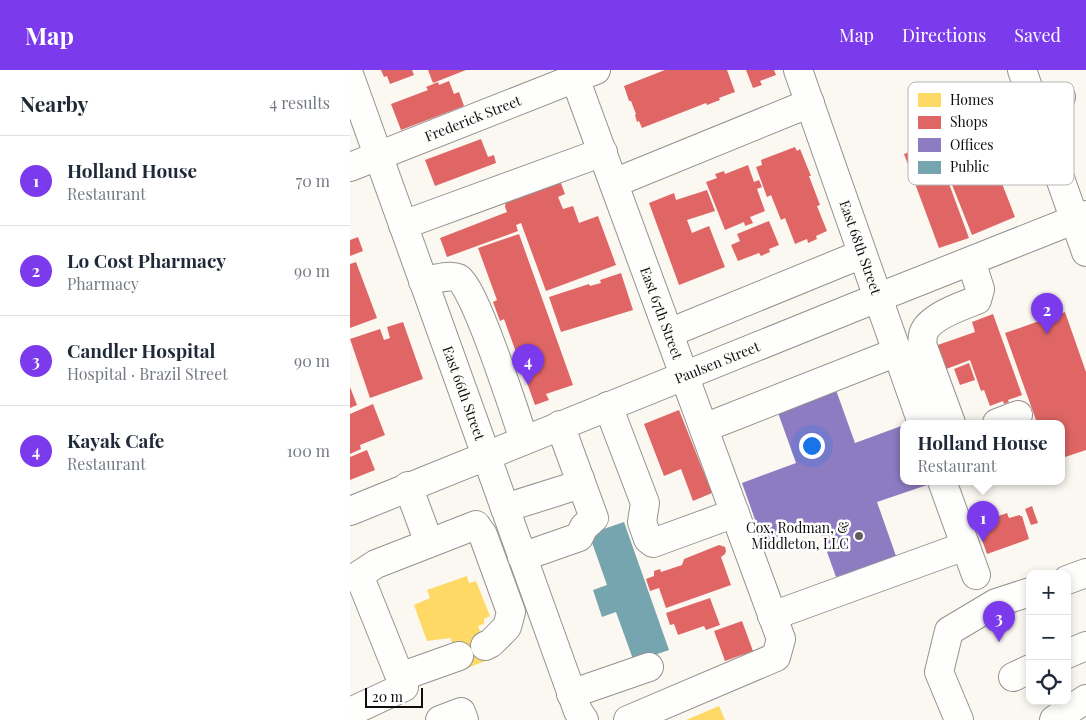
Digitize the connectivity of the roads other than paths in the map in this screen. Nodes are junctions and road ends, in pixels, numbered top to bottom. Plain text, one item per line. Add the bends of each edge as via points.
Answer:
1 (798, 70) edge
2 (1022, 70) edge
3 (581, 73) edge
4 (350, 77) edge
5 (1026, 82) edge
6 (810, 103) junction
7 (603, 152) junction
8 (378, 156) junction
9 (350, 167) edge
10 (614, 183) junction
11 (1067, 185) edge
12 (1080, 218) edge
13 (404, 225) junction
14 (1086, 252) edge
15 (862, 254) junction
16 (971, 261) junction
17 (424, 281) junction
18 (877, 298) junction
19 (669, 333) junction
20 (897, 352) junction
21 (684, 375) junction
22 (608, 406) junction
23 (921, 420) edge
24 (950, 420) edge
25 (560, 426) junction
26 (704, 428) junction
27 (524, 440) junction
28 (486, 455) junction
29 (580, 480) junction
30 (943, 485) edge
31 (408, 486) junction
32 (505, 508) junction
33 (350, 511) edge
34 (735, 513) junction
35 (429, 543) junction
36 (965, 546) junction
37 (522, 557) junction
38 (976, 575) dead end
39 (1026, 593) edge
40 (777, 628) junction
41 (485, 646) dead end
42 (1086, 646) edge
43 (1071, 652) edge
44 (459, 656) dead end
45 (649, 667) dead end
46 (400, 677) junction
47 (1086, 698) edge
48 (350, 712) edge
49 (579, 713) edge
50 (440, 720) edge
51 (464, 720) edge
52 (628, 720) edge
53 (959, 720) edge
54 (1054, 720) edge

1 - 6 street, East 68th Street
2 - 5 street
3 - 7 street, East 67th Street
3 - 8 street, Frederick Street
4 - 8 street, East 66th Street
6 - 10 street
6 - 15 street, East 68th Street
7 - 10 street, East 67th Street
7 - 13 street
8 - 9 street, Frederick Street
8 - 13 street, East 66th Street
10 - 19 street, East 67th Street
11 - 12 street
12 - 14 street
12 - 16 street, Paulsen Street
13 - 17 street, East 66th Street
15 - 18 street, East 68th Street
15 - 19 street
16 - 18 street, Paulsen Street
16 - 24 street via 980,289 976,300 930,323 923,333 922,344
17 - 27 street via 459,278 466,287
17 - 28 street, East 66th Street
18 - 20 street, East 68th Street
18 - 21 street, Paulsen Street
19 - 21 street, East 67th Street
20 - 23 street, East 68th Street
20 - 26 street
21 - 22 street, Paulsen Street
21 - 26 street, East 67th Street
22 - 25 street, Paulsen Street
22 - 34 street via 645,503 642,522 648,539 653,543
25 - 27 street, Paulsen Street
25 - 29 street
26 - 34 street, East 67th Street
27 - 28 street, Paulsen Street
28 - 31 street, Paulsen Street
28 - 32 street, East 66th Street
29 - 32 street via 578,485
29 - 37 street via 594,518 579,537
30 - 36 street
31 - 33 street, Paulsen Street
31 - 35 street
32 - 37 street, East 66th Street
34 - 40 street, East 67th Street
35 - 41 street via 476,525 483,536 511,612 507,627
35 - 46 street via 376,564 359,575
36 - 38 street
36 - 40 street
37 - 49 street, East 66th Street
39 - 53 street via 996,603 949,630 939,672
40 - 52 street via 776,657
42 - 43 street
44 - 46 street
45 - 49 street
46 - 48 street via 404,687
47 - 54 street
50 - 51 street via 461,712

